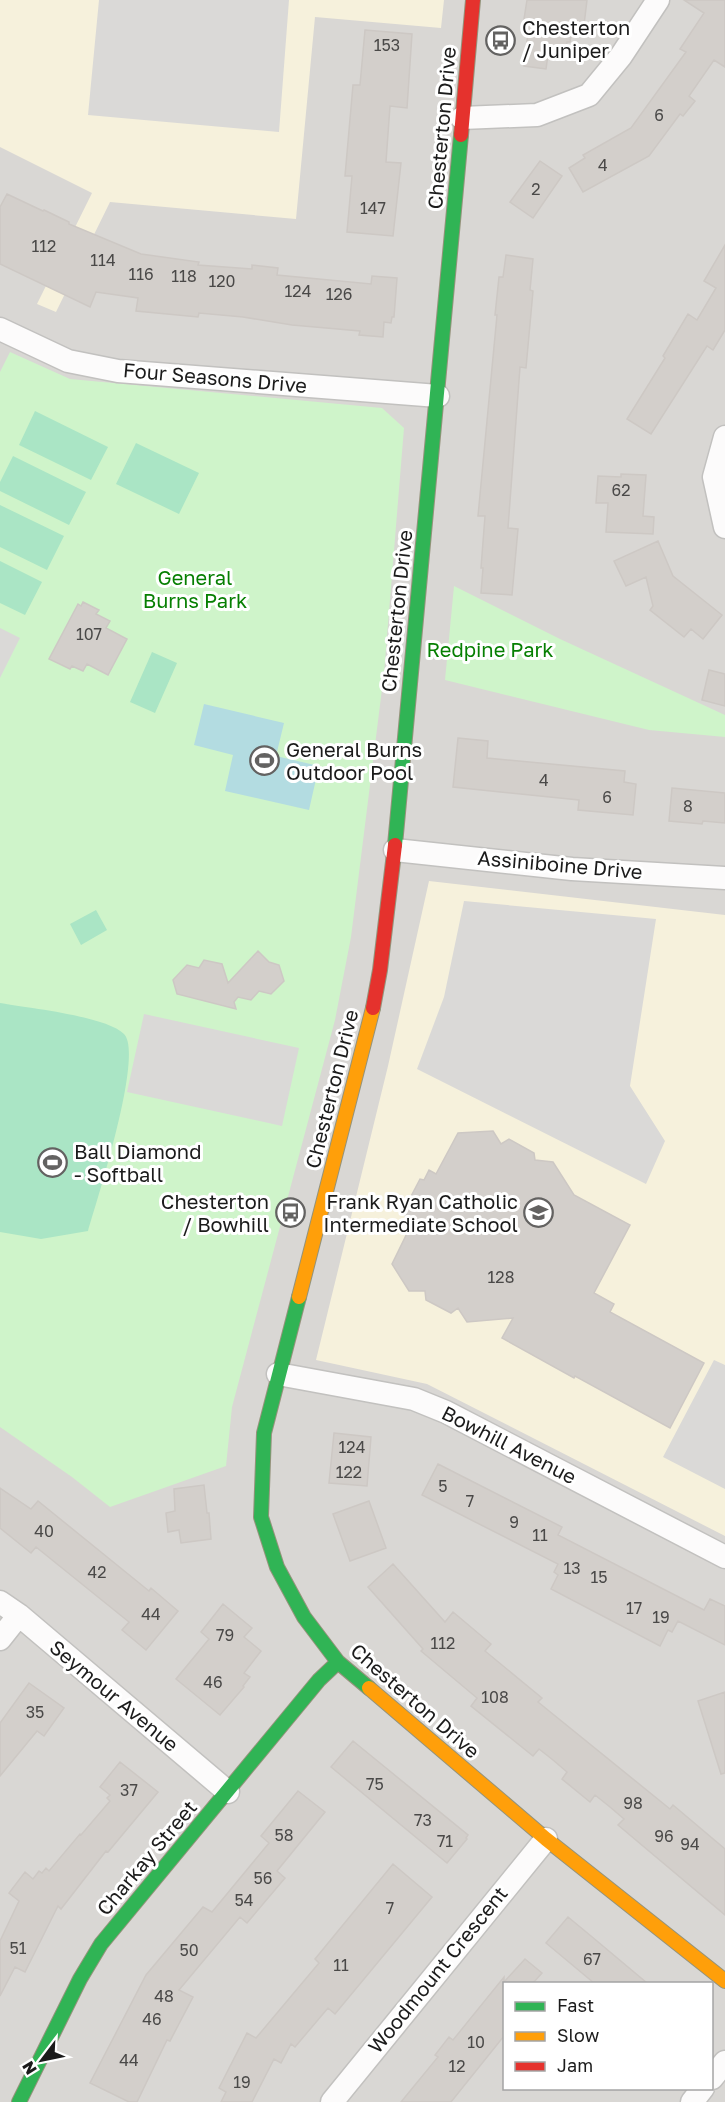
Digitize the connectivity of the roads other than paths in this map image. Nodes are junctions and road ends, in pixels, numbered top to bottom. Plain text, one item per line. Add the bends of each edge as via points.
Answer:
1 (473, 0) edge
2 (658, 0) edge
3 (462, 118) junction
4 (0, 329) edge
5 (438, 396) junction
6 (725, 437) edge
7 (725, 527) edge
8 (395, 850) junction
9 (725, 878) edge
10 (278, 1374) junction
11 (725, 1557) edge
12 (0, 1602) edge
13 (19, 1615) junction
14 (0, 1639) edge
15 (338, 1662) junction
16 (228, 1792) junction
17 (546, 1839) junction
18 (725, 1981) edge
19 (725, 2062) edge
20 (713, 2076) edge
21 (701, 2090) edge
22 (19, 2102) edge
23 (332, 2102) edge
24 (692, 2102) edge

1 - 3 street, Chesterton Drive
2 - 3 street via 589,95 537,115
3 - 5 street, Chesterton Drive
4 - 5 street, Four Seasons Drive via 68,361 118,371
5 - 8 street, Chesterton Drive
6 - 7 street via 714,477
8 - 9 street, Assiniboine Drive via 572,869
8 - 10 street, Chesterton Drive via 380,970 369,1022
10 - 11 street, Bowhill Avenue via 414,1399 446,1412
10 - 15 street, Chesterton Drive via 264,1433 261,1517 277,1567 303,1617
12 - 13 street, Seymour Avenue
13 - 14 street
13 - 16 street, Seymour Avenue
15 - 16 street, Charkay Street
15 - 17 street, Chesterton Drive
16 - 22 street, Charkay Street via 101,1944
17 - 18 street, Chesterton Drive
17 - 23 street, Woodmount Crescent
19 - 20 street
21 - 24 street

